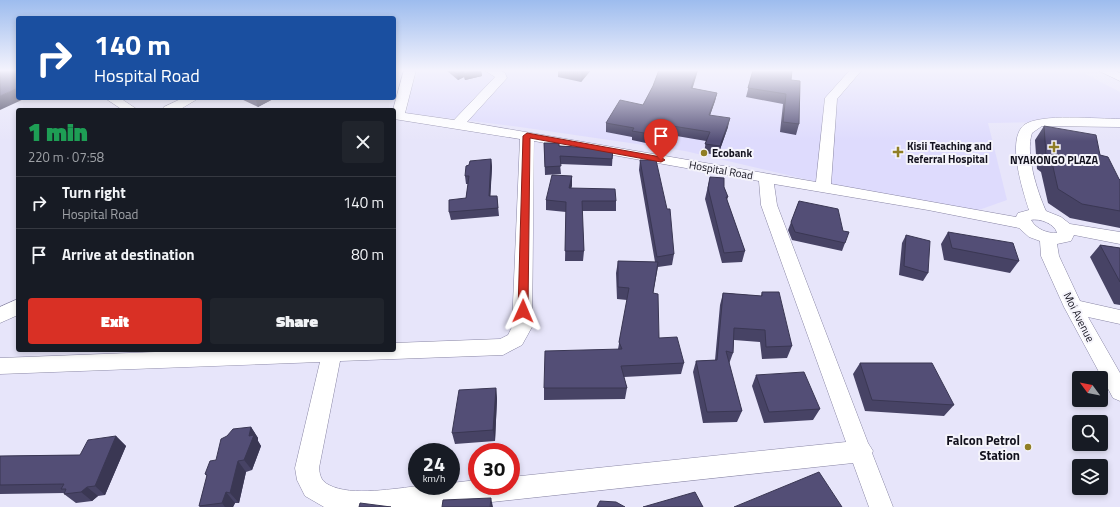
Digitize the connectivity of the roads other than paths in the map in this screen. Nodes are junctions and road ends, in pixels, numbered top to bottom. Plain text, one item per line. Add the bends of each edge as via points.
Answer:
1 (403, 94) edge
2 (486, 94) edge
3 (835, 94) edge
4 (114, 100) edge
5 (190, 100) edge
6 (128, 108) edge
7 (173, 108) edge
8 (396, 116) edge
9 (1120, 123) edge
10 (457, 125) junction
11 (527, 136) junction
12 (766, 178) junction
13 (823, 188) junction
14 (1039, 214) junction
15 (1025, 224) junction
16 (1064, 228) junction
17 (1048, 238) junction
18 (1120, 238) edge
19 (16, 307) edge
20 (1073, 307) junction
21 (0, 316) edge
22 (1120, 317) edge
23 (385, 352) edge
24 (396, 352) edge
25 (332, 354) junction
26 (0, 366) edge
27 (1120, 392) edge
28 (862, 451) junction
29 (881, 507) edge

1 - 8 street
2 - 10 street
3 - 13 street via 831,98
4 - 6 street
5 - 7 street
8 - 10 street, Hospital Road
9 - 14 street via 1043,122 1031,126 1024,133 1022,142 1031,196
10 - 11 street, Hospital Road
11 - 12 street, Hospital Road
11 - 24 street via 522,327 515,340 503,347
12 - 13 street, Hospital Road
12 - 28 street via 769,205
13 - 15 street, Hospital Road via 964,211
14 - 15 street via 1024,217
14 - 16 street via 1052,218
15 - 17 street via 1034,232
16 - 17 street via 1065,237
16 - 18 street
17 - 20 street, Moi Avenue via 1050,256
19 - 21 street
20 - 22 street
20 - 27 street, Moi Avenue
23 - 25 street
25 - 26 street
25 - 28 street via 307,468 309,481 317,491 328,497 346,501 373,503
28 - 29 street

